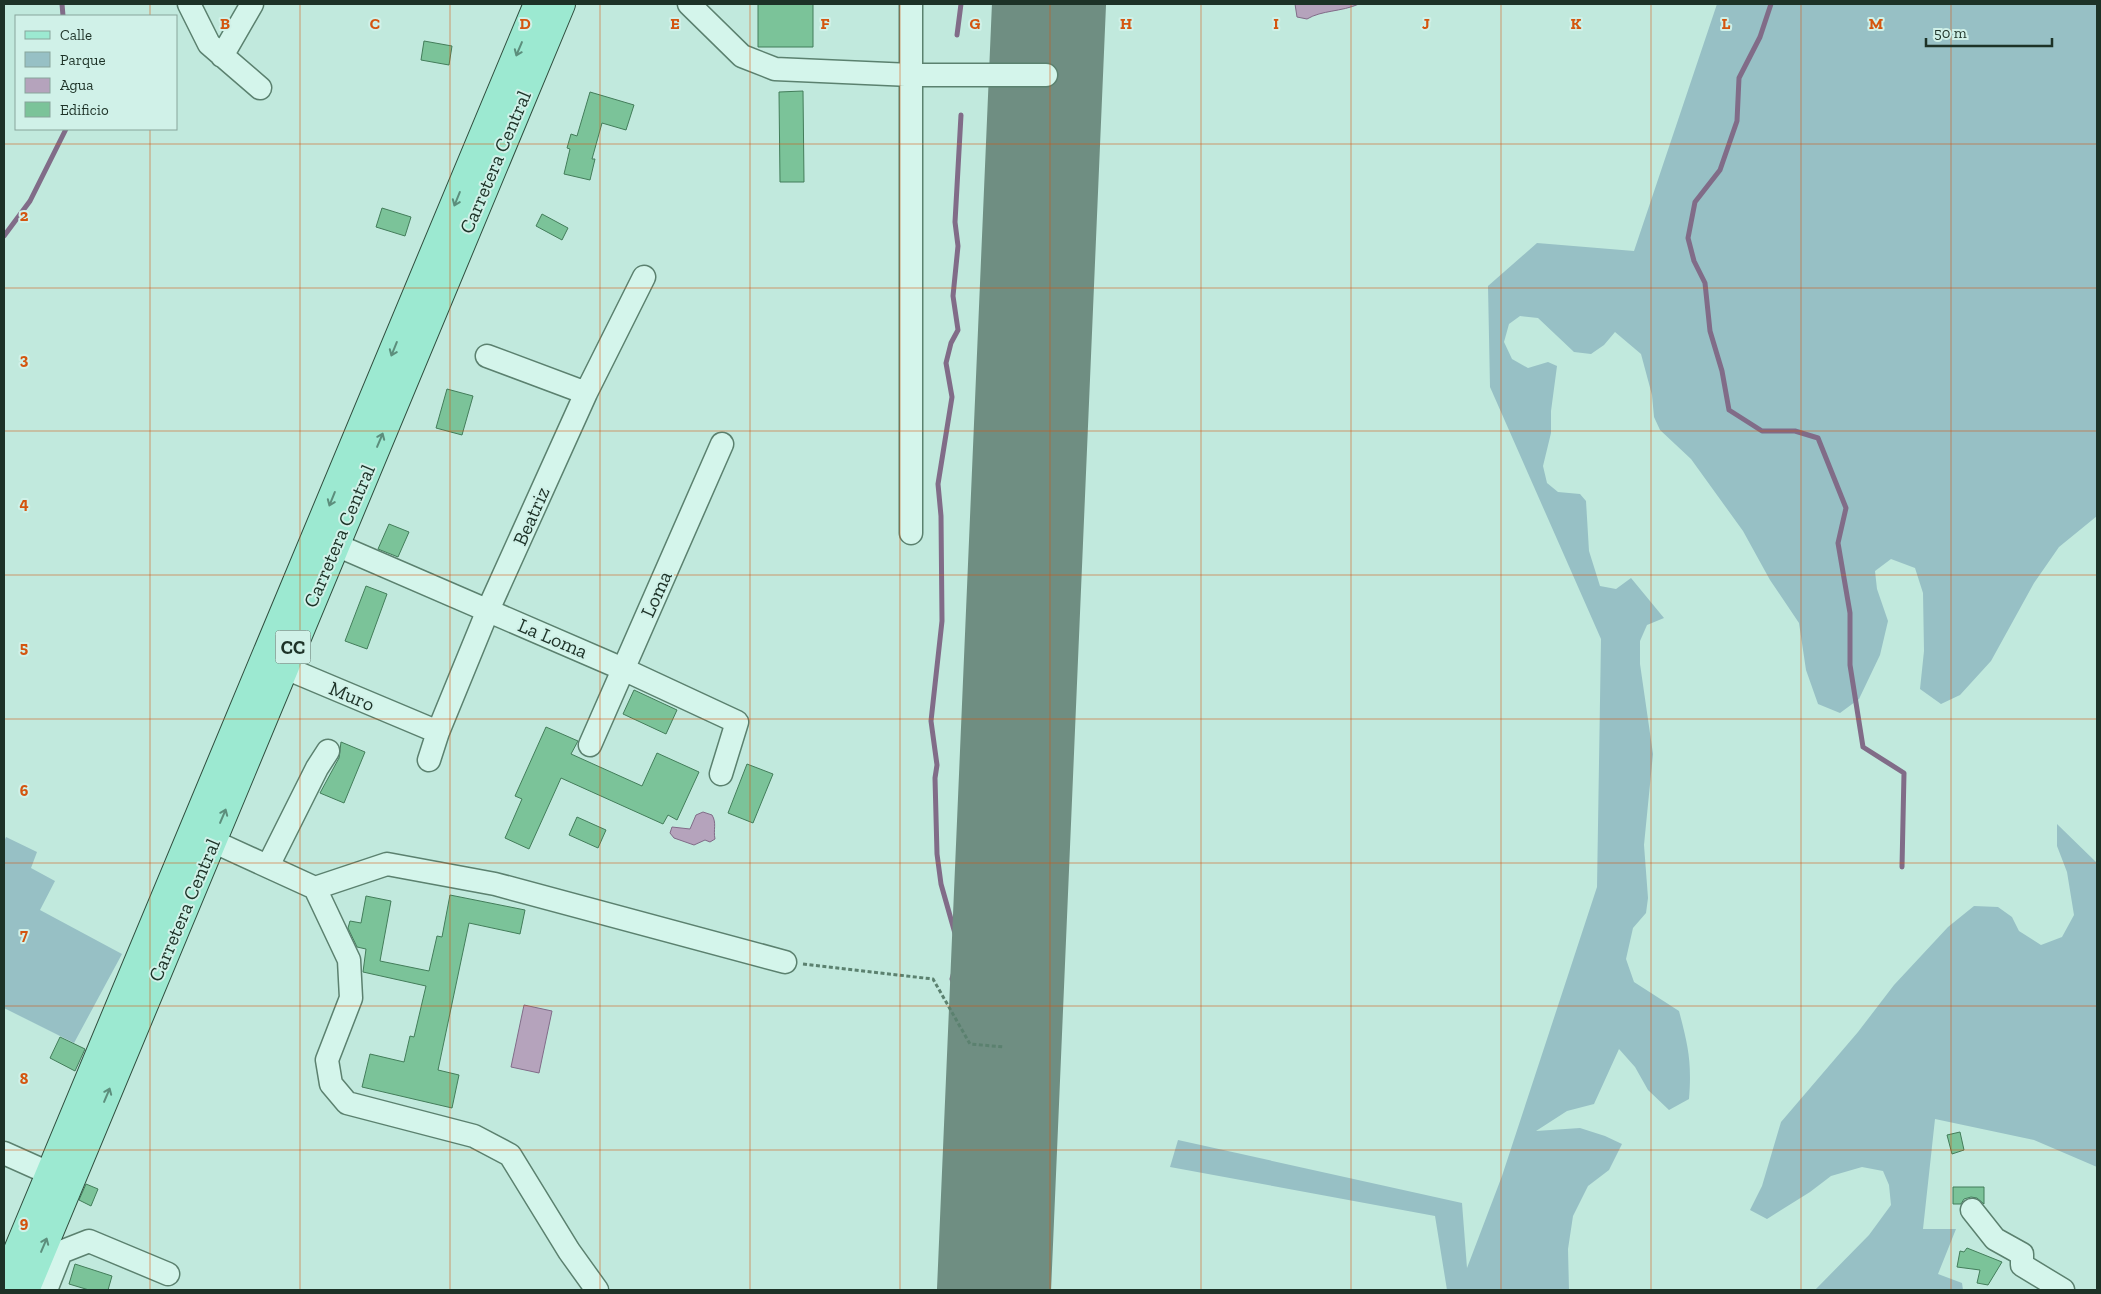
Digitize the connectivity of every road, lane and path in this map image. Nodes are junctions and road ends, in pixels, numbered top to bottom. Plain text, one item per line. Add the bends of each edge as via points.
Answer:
1 (189, 4) edge
2 (252, 4) edge
3 (538, 4) edge
4 (561, 4) edge
5 (689, 4) edge
6 (911, 4) edge
7 (222, 56) junction
8 (1046, 75) dead end
9 (911, 76) junction
10 (260, 88) dead end
11 (644, 277) dead end
12 (488, 356) dead end
13 (586, 393) junction
14 (722, 444) dead end
15 (911, 533) dead end
16 (326, 540) junction
17 (488, 610) junction
18 (275, 664) junction
19 (623, 669) junction
20 (438, 732) junction
21 (590, 745) dead end
22 (328, 750) dead end
23 (430, 760) dead end
24 (721, 774) dead end
25 (202, 837) junction
26 (268, 866) junction
27 (315, 888) junction
28 (785, 962) joint
29 (1004, 1047) dead end
30 (4, 1153) edge
31 (51, 1174) junction
32 (1972, 1210) dead end
33 (168, 1274) dead end
34 (4, 1284) edge
35 (26, 1290) edge
36 (46, 1290) edge
37 (597, 1290) edge
38 (2063, 1290) edge

1 - 7 street via 209,44
2 - 7 street
3 -> 16 main road, Carretera Central / CC
16 -> 4 main road, Carretera Central / CC
5 - 9 street via 742,56 775,70
6 - 9 street
7 - 10 street
8 - 9 street
9 - 15 street
11 - 13 street, Beatriz
12 - 13 street
13 - 17 street, Beatriz
14 - 19 street, Loma
16 - 17 street, La Loma
16 - 18 main road, Carretera Central / CC
17 - 19 street, La Loma
17 - 20 street, Beatriz
18 - 20 street, Muro
18 - 25 main road, Carretera Central / CC
19 - 21 street, Loma
19 - 24 street, La Loma via 737,722
20 - 23 street, Beatriz
22 - 26 street
25 - 26 street
25 - 31 main road, Carretera Central / CC
35 -> 25 main road, Carretera Central / CC
26 - 27 street
27 - 28 street via 387,864 495,884
27 - 37 street via 349,960 351,998 327,1060 331,1084 347,1103 474,1136 510,1155
28 - 29 path via 933,979 970,1044
30 - 31 street
31 - 34 main road, Carretera Central / CC
32 - 38 street via 1995,1239 2022,1254 2022,1265
33 - 36 street via 88,1241 61,1252

